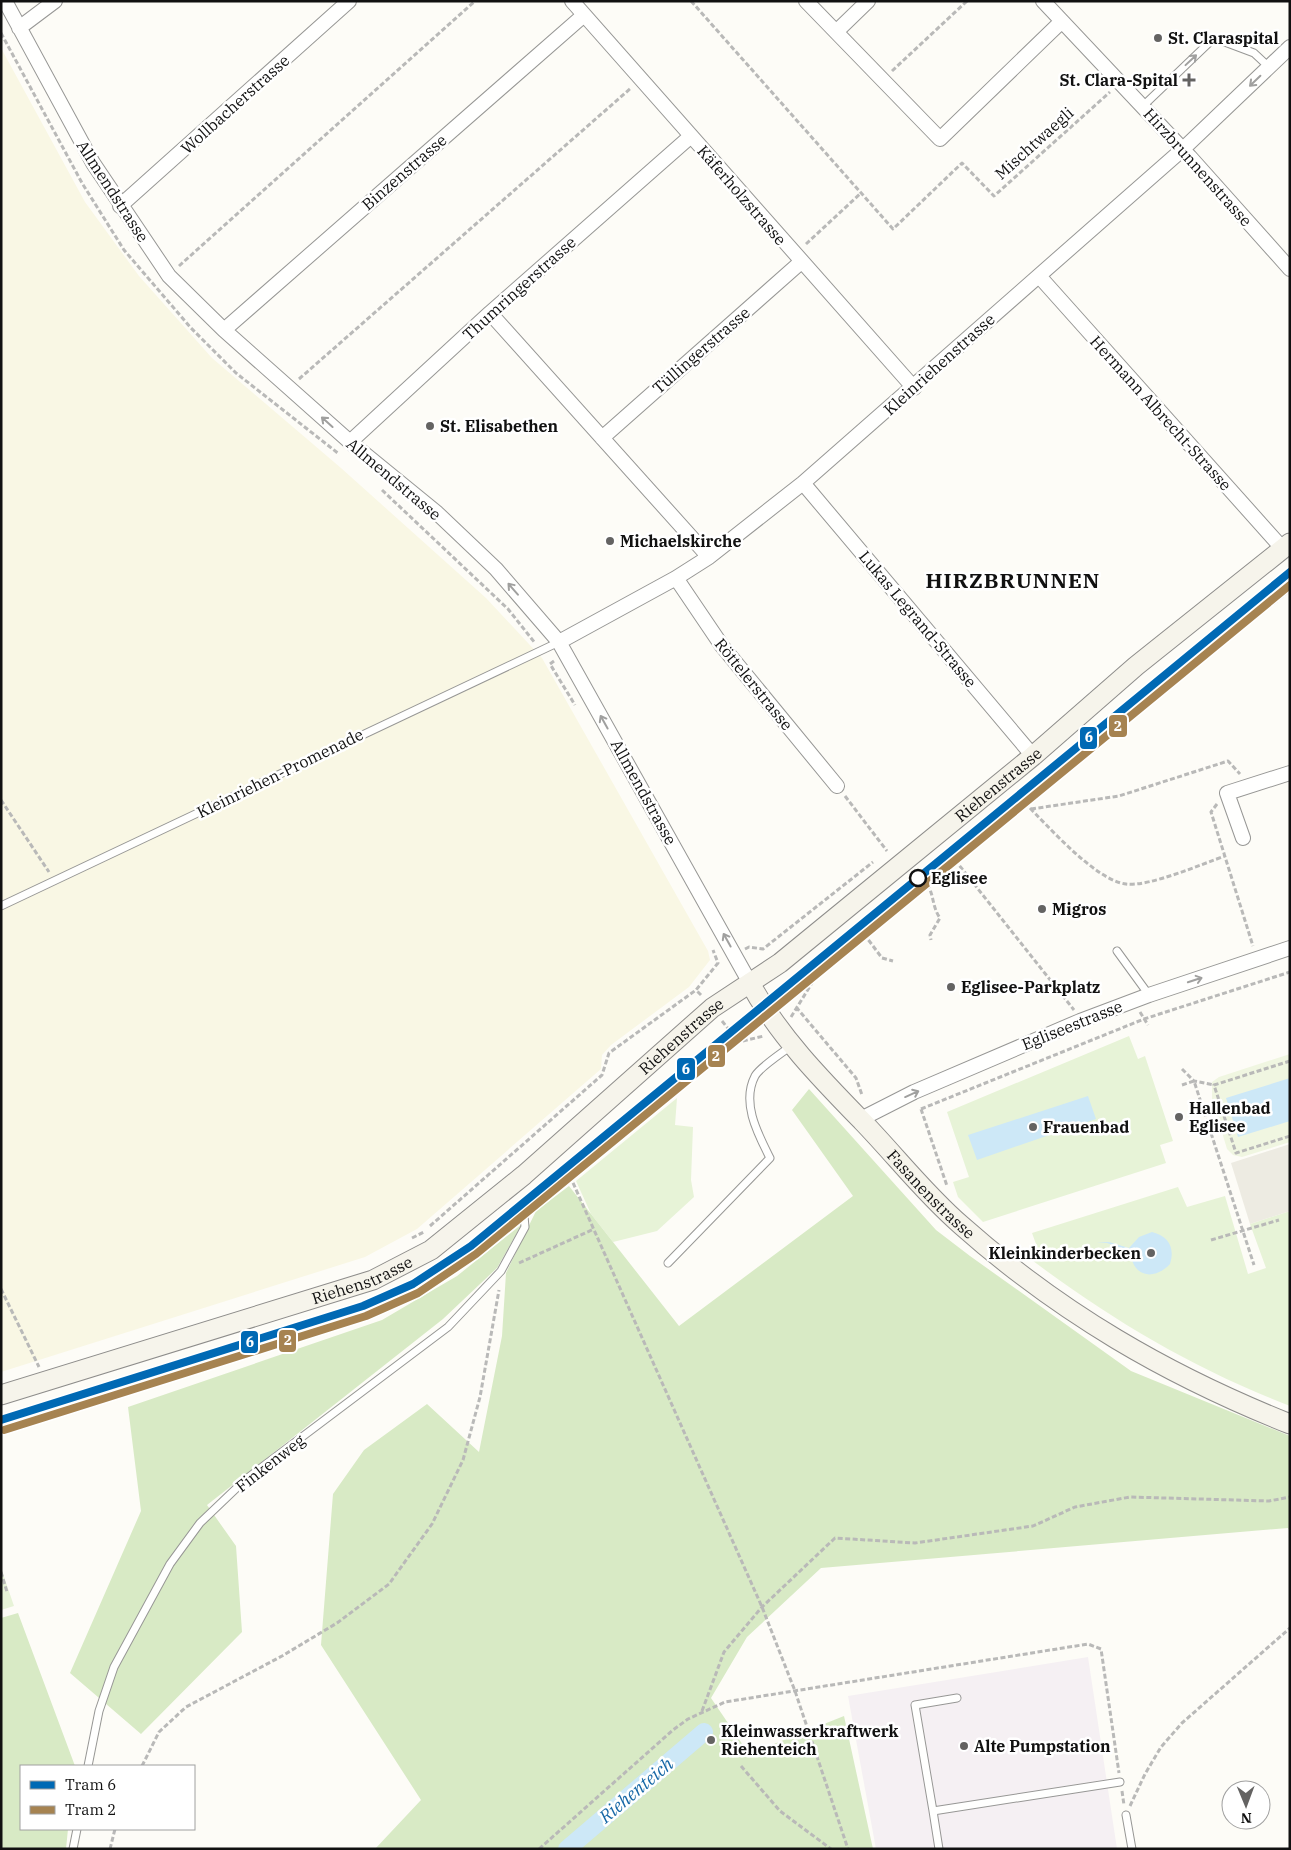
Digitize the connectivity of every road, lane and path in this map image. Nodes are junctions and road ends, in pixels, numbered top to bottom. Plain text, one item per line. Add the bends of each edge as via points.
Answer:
1 (5, 1) edge
2 (55, 1) edge
3 (349, 1) edge
4 (475, 1) edge
5 (572, 1) edge
6 (691, 1) edge
7 (806, 1) edge
8 (868, 1) edge
9 (966, 1) edge
10 (1043, 1) edge
11 (584, 15) junction
12 (1062, 21) junction
13 (19, 28) junction
14 (836, 32) junction
15 (1290, 47) edge
16 (1269, 67) junction
17 (641, 79) junction
18 (883, 80) junction
19 (1120, 82) junction
20 (1143, 106) junction
21 (691, 136) junction
22 (1183, 149) junction
23 (861, 193) junction
24 (120, 206) junction
25 (801, 262) junction
26 (1290, 269) edge
27 (168, 276) junction
28 (1039, 276) junction
29 (490, 313) junction
30 (224, 330) junction
31 (290, 388) junction
32 (914, 388) junction
33 (602, 438) junction
34 (350, 442) junction
35 (803, 483) junction
36 (1286, 546) edge
37 (709, 557) junction
38 (676, 578) junction
39 (1290, 590) edge
40 (559, 642) junction
41 (1033, 756) junction
42 (1290, 773) edge
43 (837, 786) joint
44 (1251, 786) junction
45 (1227, 793) junction
46 (1, 800) edge
47 (1025, 803) junction
48 (1031, 809) junction
49 (1243, 838) dead end
50 (887, 851) dead end
51 (1226, 856) junction
52 (955, 860) junction
53 (55, 881) junction
54 (926, 884) junction
55 (1, 906) edge
56 (864, 934) junction
57 (931, 940) dead end
58 (1290, 948) edge
59 (1117, 951) dead end
60 (1257, 959) junction
61 (893, 961) dead end
62 (1290, 972) edge
63 (750, 983) junction
64 (696, 990) dead end
65 (1149, 995) junction
66 (1080, 1021) junction
67 (771, 1034) dead end
68 (793, 1044) junction
69 (1290, 1061) edge
70 (1182, 1069) dead end
71 (1194, 1081) junction
72 (1182, 1085) dead end
73 (1214, 1085) junction
74 (914, 1092) junction
75 (921, 1109) junction
76 (864, 1117) junction
77 (1290, 1136) edge
78 (570, 1176) junction
79 (948, 1189) dead end
80 (524, 1216) junction
81 (1278, 1220) dead end
82 (594, 1229) junction
83 (1243, 1231) junction
84 (1211, 1240) dead end
85 (408, 1241) dead end
86 (668, 1263) dead end
87 (1254, 1265) dead end
88 (501, 1271) junction
89 (1, 1289) edge
90 (32, 1370) dead end
91 (1, 1395) edge
92 (1290, 1424) edge
93 (1, 1430) edge
94 (1290, 1497) edge
95 (1, 1572) edge
96 (7, 1592) dead end
97 (762, 1607) junction
98 (1290, 1628) edge
99 (957, 1698) dead end
100 (88, 1765) edge
101 (142, 1765) edge
102 (741, 1766) dead end
103 (1120, 1782) dead end
104 (933, 1811) junction
105 (1126, 1815) joint
106 (77, 1830) edge
107 (115, 1830) edge
108 (73, 1849) edge
109 (110, 1849) edge
110 (539, 1849) edge
111 (831, 1849) edge
112 (848, 1849) edge
113 (939, 1849) edge
114 (1132, 1849) edge

1 - 13 street, Allmendstrasse
2 - 13 street
3 - 24 street, Wollbacherstrasse
4 - 27 path
5 - 11 street, Käferholzstrasse
6 - 23 path, Mischtwaegli
7 - 14 street
8 - 14 street
9 - 18 path
10 - 12 street, Hirzbrunnenstrasse
11 - 17 street, Käferholzstrasse
11 - 30 street, Binzenstrasse
12 - 18 street via 940,139
12 - 19 street, Hirzbrunnenstrasse
13 - 24 street, Allmendstrasse
14 - 18 street
15 - 16 street, Kleinriehenstrasse
20 -> 16 lane via 1214,38 1254,52
16 -> 22 street, Kleinriehenstrasse
17 - 21 street, Käferholzstrasse
17 - 31 path
19 - 20 street, Hirzbrunnenstrasse
19 - 23 path, Mischtwaegli via 994,196 962,163 893,229
20 - 22 street, Hirzbrunnenstrasse
21 - 25 street, Käferholzstrasse
21 - 29 street, Thumringerstrasse
22 - 26 street, Hirzbrunnenstrasse
22 - 28 street, Kleinriehenstrasse
23 - 25 path via 806,245
24 - 27 street, Allmendstrasse
25 - 32 street, Käferholzstrasse
25 - 33 street, Tüllingerstrasse
27 - 30 street, Allmendstrasse
28 - 32 street, Kleinriehenstrasse
28 - 36 street, Hermann Albrecht-Strasse
29 - 33 street
29 - 34 street, Thumringerstrasse
30 - 31 street, Allmendstrasse
34 -> 31 street, Allmendstrasse
32 - 35 street, Kleinriehenstrasse
33 - 37 street
40 -> 34 street, Allmendstrasse via 483,557 437,513
35 - 37 street, Kleinriehenstrasse
35 - 41 street, Lukas Legrand-Strasse
36 - 41 main road, Riehenstrasse via 1136,666
37 - 38 street, Kleinriehenstrasse
38 - 40 street, Kleinriehenstrasse
38 - 43 street, Röttelerstrasse via 722,646
39 - 47 path
40 - 53 lane, Kleinriehen-Promenade
63 -> 40 street, Allmendstrasse
41 - 63 main road, Riehenstrasse via 786,958
42 - 44 street
43 - 50 path
44 - 45 street
44 - 48 path via 1228,761 1119,796
45 - 49 street
45 - 51 path via 1211,812
46 - 53 path
47 - 48 path
47 - 52 path
48 - 51 path via 1093,869 1109,880 1126,884 1144,883
51 - 60 path
52 - 54 path
52 - 66 path via 1071,1003
53 - 55 lane, Kleinriehen-Promenade
54 - 56 path
54 - 57 path via 932,891 940,918 930,935
56 - 61 path via 882,958
56 - 76 path via 820,970 796,1008 856,1078
58 - 60 street, Egliseestrasse
59 - 65 lane
65 -> 60 street, Egliseestrasse
62 - 75 path via 1144,1019
63 - 68 main road, Fasanenstrasse via 762,1006
63 - 91 main road, Riehenstrasse via 712,1008 524,1176 431,1250 373,1280
64 - 85 path via 609,1053 602,1075 424,1232
65 - 66 street, Egliseestrasse
66 - 74 street, Egliseestrasse
67 - 78 path via 739,1042 725,1051
68 - 76 main road, Fasanenstrasse via 842,1103
68 - 86 lane via 756,1075 750,1091 753,1122 770,1158
69 - 73 path
70 - 71 path
71 - 72 path
71 - 73 path
71 - 83 path
73 - 77 path via 1236,1153
74 - 75 path
76 -> 74 street, Egliseestrasse
75 - 79 path
76 - 92 main road, Fasanenstrasse via 959,1224 1082,1318 1118,1342 1204,1388
78 - 80 path
78 - 82 path
80 - 88 lane, Finkenweg via 525,1227
80 - 93 path via 435,1282 384,1308
81 - 83 path
82 - 88 path
82 - 97 path
83 - 84 path
83 - 87 path
88 - 100 lane, Finkenweg via 448,1327 245,1480 200,1524 170,1564 114,1668 99,1711
88 - 101 path via 480,1398 462,1460 432,1524 389,1584 337,1623 186,1707 159,1732
89 - 90 path via 40,1368
94 - 97 path via 1269,1501 1130,1497 1075,1506 1033,1526 915,1543 835,1538
95 - 96 path
97 - 110 path via 724,1652 702,1712 673,1730
97 - 112 path via 795,1690
98 - 105 path via 1189,1716 1161,1747 1144,1774
99 - 104 lane via 915,1705
102 - 111 path via 780,1810
103 - 104 lane
104 - 113 lane
105 - 114 lane
106 - 108 lane
107 - 109 path

